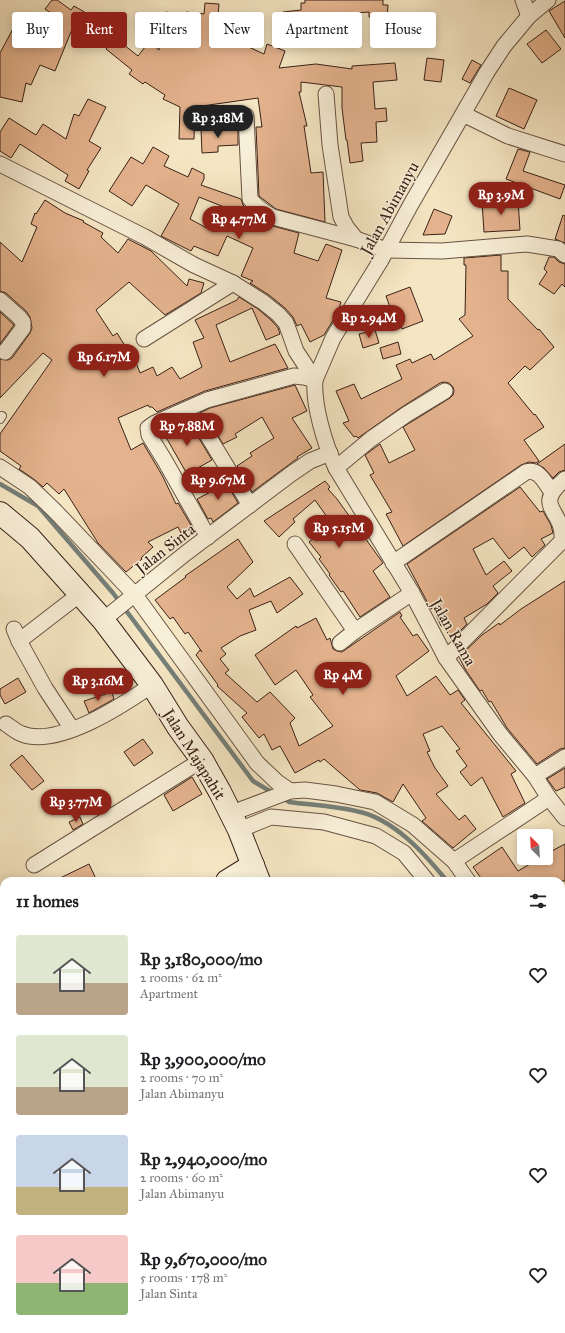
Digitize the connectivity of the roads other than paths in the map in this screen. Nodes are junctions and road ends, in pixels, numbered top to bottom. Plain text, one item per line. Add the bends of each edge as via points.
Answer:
1 (523, 0) edge
2 (548, 0) edge
3 (529, 16) junction
4 (326, 94) dead end
5 (463, 114) junction
6 (246, 116) dead end
7 (565, 154) edge
8 (0, 164) edge
9 (356, 239) junction
10 (386, 250) junction
11 (565, 255) edge
12 (233, 283) junction
13 (3, 308) edge
14 (144, 339) dead end
15 (5, 352) dead end
16 (315, 380) junction
17 (445, 391) dead end
18 (205, 431) dead end
19 (330, 453) junction
20 (0, 467) edge
21 (336, 468) junction
22 (565, 479) edge
23 (552, 492) junction
24 (250, 505) junction
25 (0, 514) edge
26 (208, 537) junction
27 (295, 544) dead end
28 (393, 563) junction
29 (412, 593) junction
30 (80, 594) junction
31 (132, 597) junction
32 (109, 615) junction
33 (355, 631) junction
34 (340, 643) dead end
35 (446, 658) junction
36 (152, 685) junction
37 (6, 724) dead end
38 (72, 729) junction
39 (565, 757) edge
40 (202, 760) junction
41 (535, 776) junction
42 (286, 792) junction
43 (549, 798) junction
44 (565, 818) edge
45 (236, 822) junction
46 (454, 861) junction
47 (34, 865) dead end
48 (256, 873) edge
49 (242, 877) edge
50 (424, 877) edge
51 (465, 877) edge

1 - 3 street
2 - 3 street, Jalan Abimanyu
3 - 5 street, Jalan Abimanyu via 504,46
4 - 9 street via 330,145 341,217
5 - 7 street via 508,136
5 - 10 street, Jalan Abimanyu
6 - 9 street via 250,198 254,204 273,217
8 - 12 street via 194,266
9 - 10 street
10 - 11 street via 442,251 526,244 558,248
10 - 16 street, Jalan Abimanyu via 333,338
12 - 14 street
12 - 16 street via 264,302 286,323 296,351
13 - 15 street via 24,322 23,328
16 - 19 street, Jalan Abimanyu via 316,404
16 - 26 street via 294,376 207,400 148,428 149,435
17 - 21 street via 406,414
18 - 24 street
19 - 21 street, Jalan Rama
19 - 24 street, Jalan Sinta via 303,465
20 - 31 street via 30,487 56,512
21 - 28 street, Jalan Rama
22 - 23 street
23 - 28 street via 538,473 526,472
23 - 35 street via 550,498 553,507 563,523 562,541
24 - 26 street, Jalan Sinta
25 - 30 street, Jalan Majapahit via 30,538
26 - 31 street, Jalan Sinta
27 - 33 street
28 - 29 street, Jalan Rama
29 - 33 street
29 - 35 street, Jalan Rama
30 - 32 street, Jalan Majapahit
30 - 38 street via 17,635 45,688
31 - 32 street, Jalan Sinta
31 - 42 street via 257,763
32 - 36 street, Jalan Majapahit
33 - 34 street
35 - 41 street, Jalan Rama via 500,734
36 - 38 street via 101,718
36 - 40 street, Jalan Majapahit
37 - 38 street via 21,734 33,737
39 - 41 street
40 - 45 street, Jalan Majapahit
40 - 47 street
41 - 43 street, Jalan Rama
42 - 45 street via 255,804
42 - 46 street via 305,790 375,802 413,825
43 - 44 street, Jalan Rama
43 - 46 street
45 - 48 street, Jalan Majapahit
45 - 50 street via 271,817 324,822 376,836 404,853
46 - 51 street
48 - 49 street

